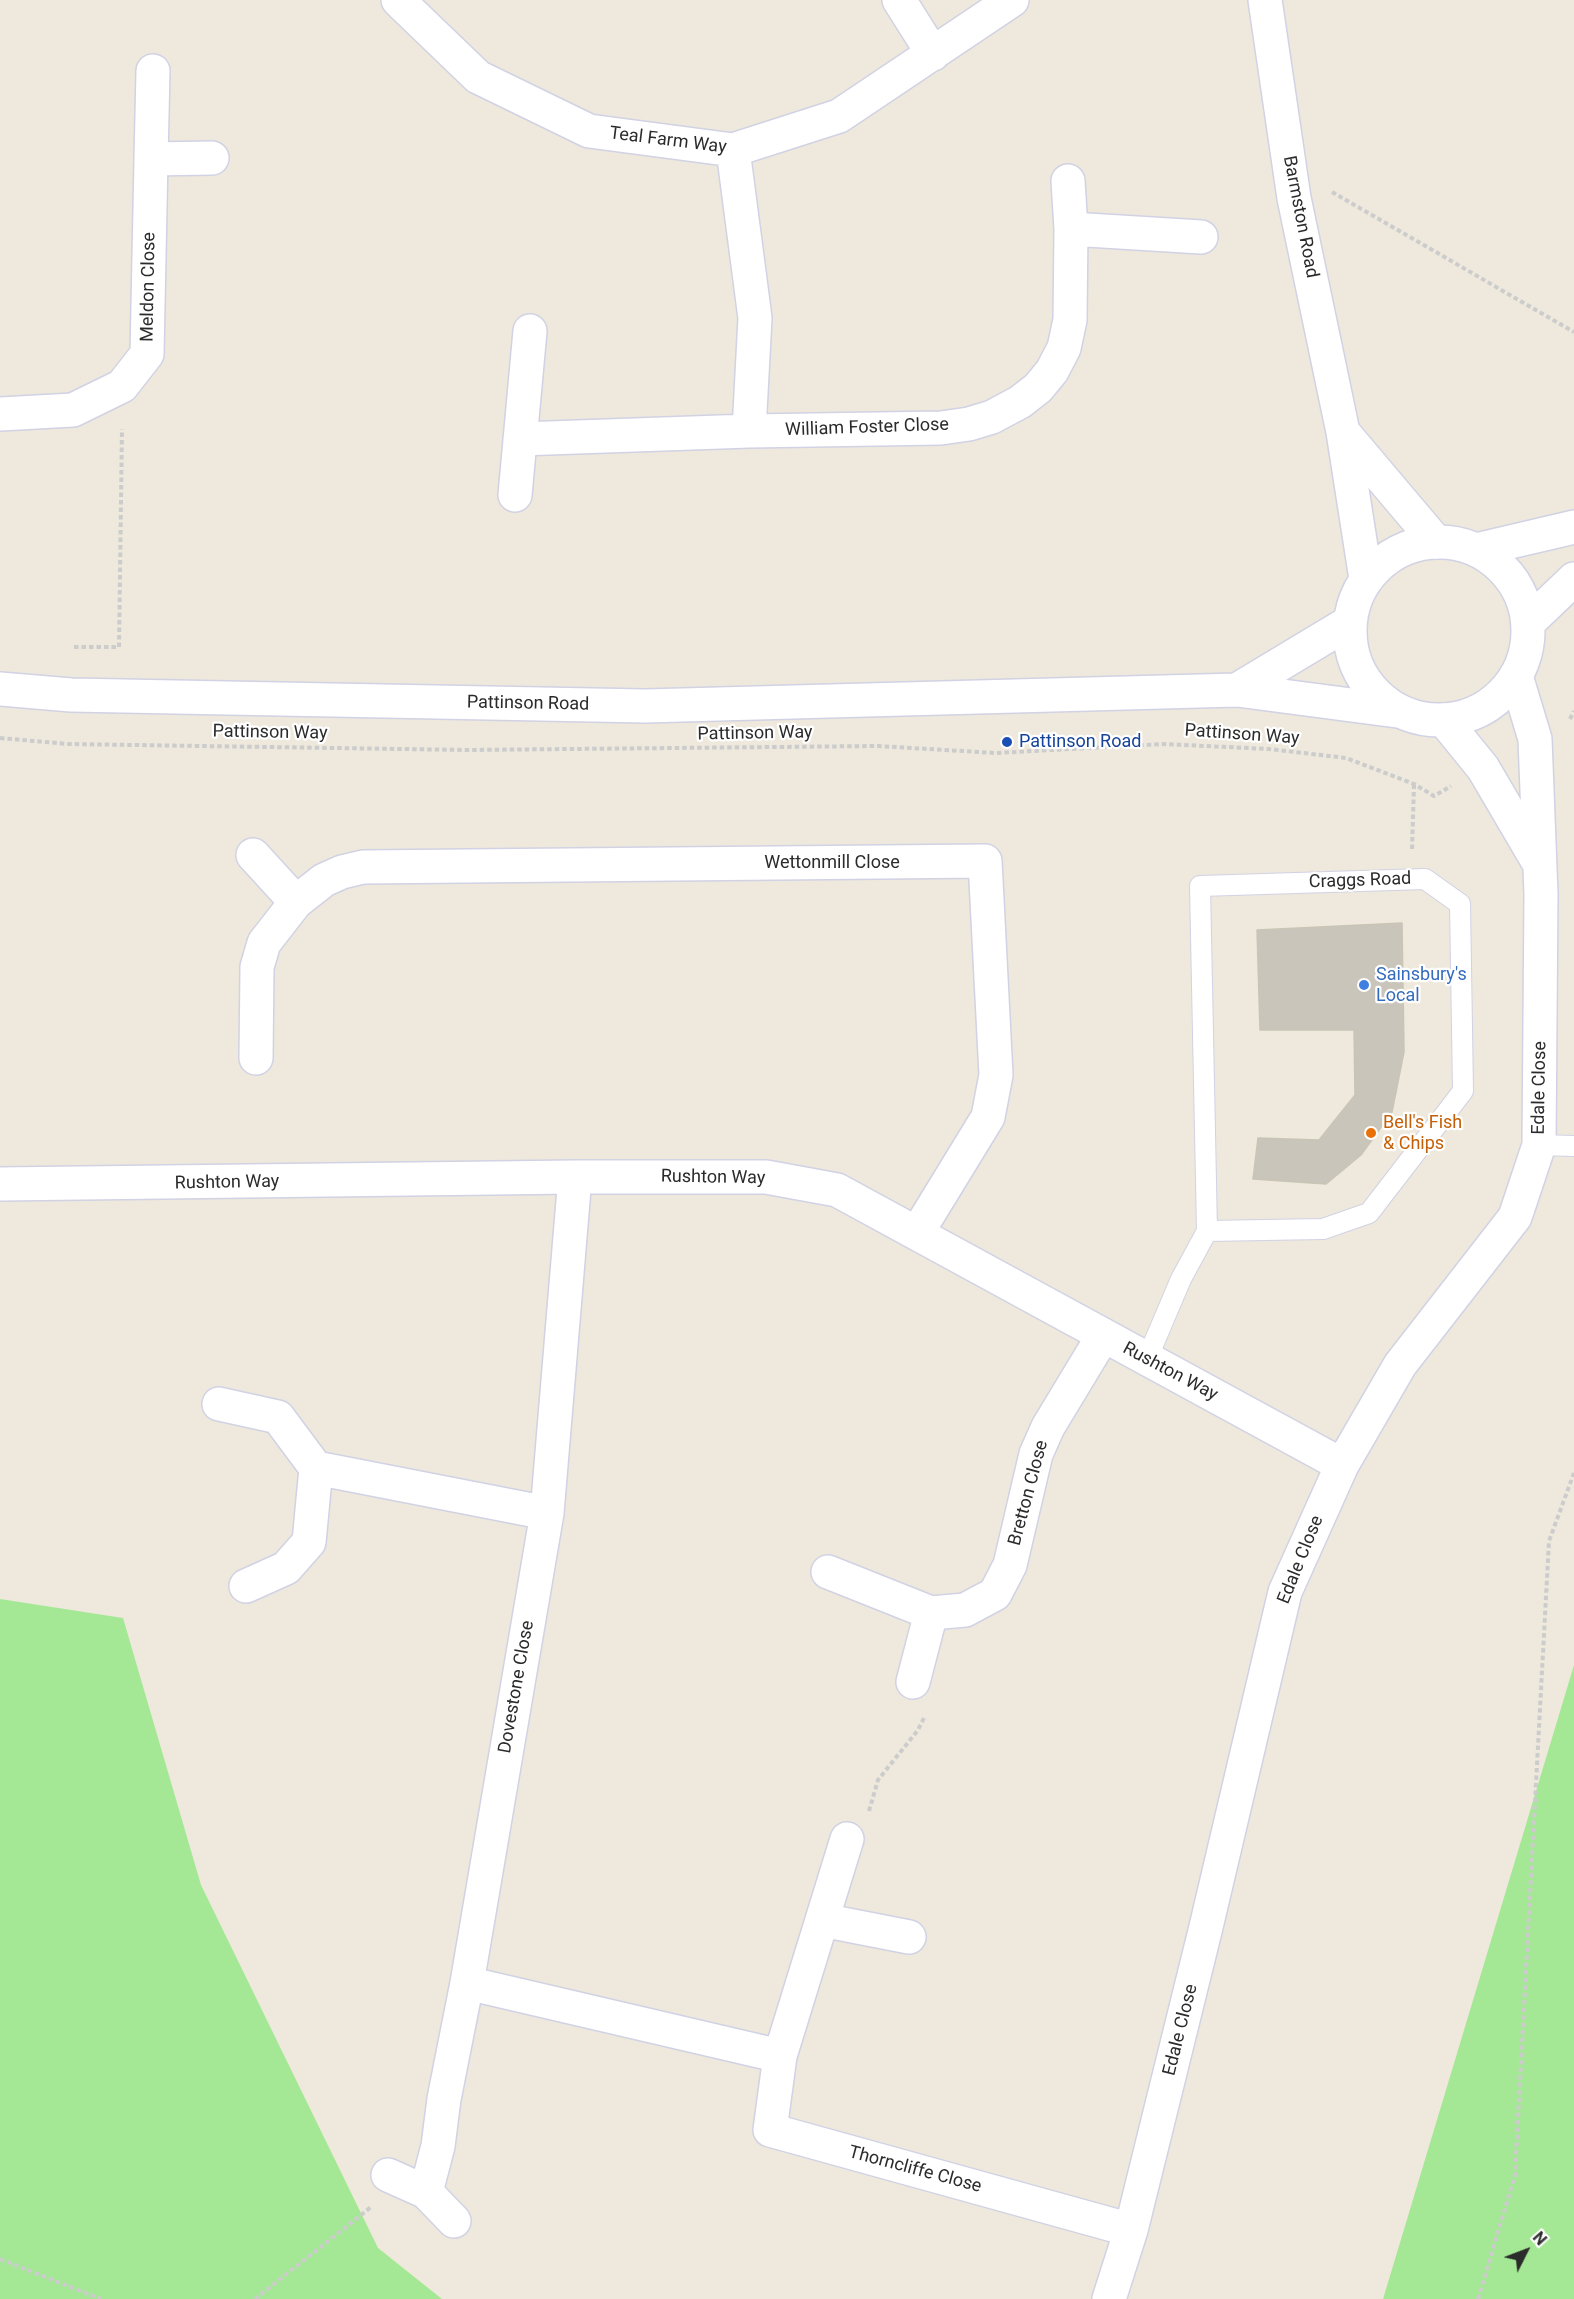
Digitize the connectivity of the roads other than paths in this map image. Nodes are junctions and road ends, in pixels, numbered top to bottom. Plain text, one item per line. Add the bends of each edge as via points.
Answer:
1 (398, 0) edge
2 (899, 0) edge
3 (1012, 0) edge
4 (1265, 0) edge
5 (933, 54) junction
6 (153, 71) dead end
7 (734, 150) junction
8 (212, 158) dead end
9 (151, 159) junction
10 (1068, 181) dead end
11 (1071, 229) junction
12 (1201, 237) dead end
13 (530, 332) dead end
14 (0, 414) edge
15 (749, 431) junction
16 (1343, 432) junction
17 (520, 439) junction
18 (515, 495) dead end
19 (1574, 527) edge
20 (1436, 542) junction
21 (1476, 550) junction
22 (1366, 579) junction
23 (1574, 579) edge
24 (1350, 622) junction
25 (1528, 623) junction
26 (1516, 676) junction
27 (0, 689) edge
28 (1237, 690) junction
29 (1397, 711) junction
30 (1444, 720) junction
31 (253, 855) dead end
32 (1539, 864) junction
33 (296, 902) junction
34 (256, 1058) dead end
35 (1539, 1145) junction
36 (1574, 1146) edge
37 (575, 1177) junction
38 (7, 1185) edge
39 (1207, 1231) junction
40 (917, 1233) junction
41 (1103, 1336) junction
42 (1147, 1359) junction
43 (219, 1404) dead end
44 (1342, 1465) junction
45 (315, 1468) junction
46 (547, 1512) junction
47 (828, 1572) dead end
48 (246, 1586) dead end
49 (931, 1613) junction
50 (913, 1682) road end
51 (847, 1839) road end
52 (822, 1920) junction
53 (909, 1937) dead end
54 (467, 1983) junction
55 (780, 2056) junction
56 (388, 2175) road end
57 (426, 2192) junction
58 (454, 2221) dead end
59 (1131, 2230) junction
60 (1109, 2299) edge

1 - 7 street, Teal Farm Way via 478,77 589,130
2 - 5 street
3 - 5 street, Teal Farm Way
4 - 16 street, Barmston Road via 1294,198
5 - 7 street, Teal Farm Way via 840,116
6 - 9 street, Meldon Close
7 - 15 street via 755,318
8 - 9 street
9 - 14 street, Meldon Close via 147,354 122,386 73,410
10 - 11 street, William Foster Close
11 - 12 street
11 - 15 street, William Foster Close via 1070,320 1064,348 1052,371 1020,402 992,417 941,428
13 - 17 street
15 - 17 street, William Foster Close
16 - 20 street, Barmston Road
16 - 22 street, Barmston Road
17 - 18 street
19 - 21 street
20 - 21 street
20 - 22 street via 1410,547 1385,560
21 - 25 street via 1501,568 1519,593
22 - 24 street via 1355,599
23 - 25 street
24 - 28 street, Pattinson Road
24 - 29 street via 1351,649 1360,673 1376,695
25 - 26 street via 1526,651
26 - 30 street via 1497,699 1472,714
26 - 32 street, Edale Close via 1535,739
27 - 28 street, Pattinson Road via 71,695 645,706
28 - 29 street, Pattinson Road
29 - 30 street
30 - 32 street, Edale Close via 1483,768
31 - 33 street
32 - 35 street, Edale Close
33 - 34 street, Wettonmill Close via 264,943 257,967
33 - 40 street, Wettonmill Close via 324,880 363,867 985,861 994,1086 988,1118
35 - 36 lane
35 - 44 street, Edale Close via 1515,1217 1400,1365
37 - 38 street, Rushton Way
37 - 40 street, Rushton Way via 766,1177 837,1190
37 - 46 street, Dovestone Close
39 - 39 lane, Craggs Road via 1200,886 1425,879 1460,904 1463,1091 1368,1213 1323,1229
39 - 42 lane, Craggs Road via 1181,1279
40 - 41 street, Rushton Way
41 - 42 street, Rushton Way
41 - 49 street, Bretton Close via 1048,1427 1036,1455 1010,1565 995,1594 965,1610
42 - 44 street, Rushton Way
43 - 45 street via 278,1417
44 - 59 street, Edale Close via 1285,1592
45 - 46 street
45 - 48 street via 309,1542 286,1568
46 - 54 street, Dovestone Close
47 - 49 street, Bretton Close
49 - 50 street
51 - 52 street, Thorncliffe Close
52 - 53 street
52 - 55 street, Thorncliffe Close
54 - 55 street
54 - 57 street, Dovestone Close
55 - 59 street, Thorncliffe Close via 770,2130
56 - 57 street
57 - 58 street
59 - 60 street, Edale Close

